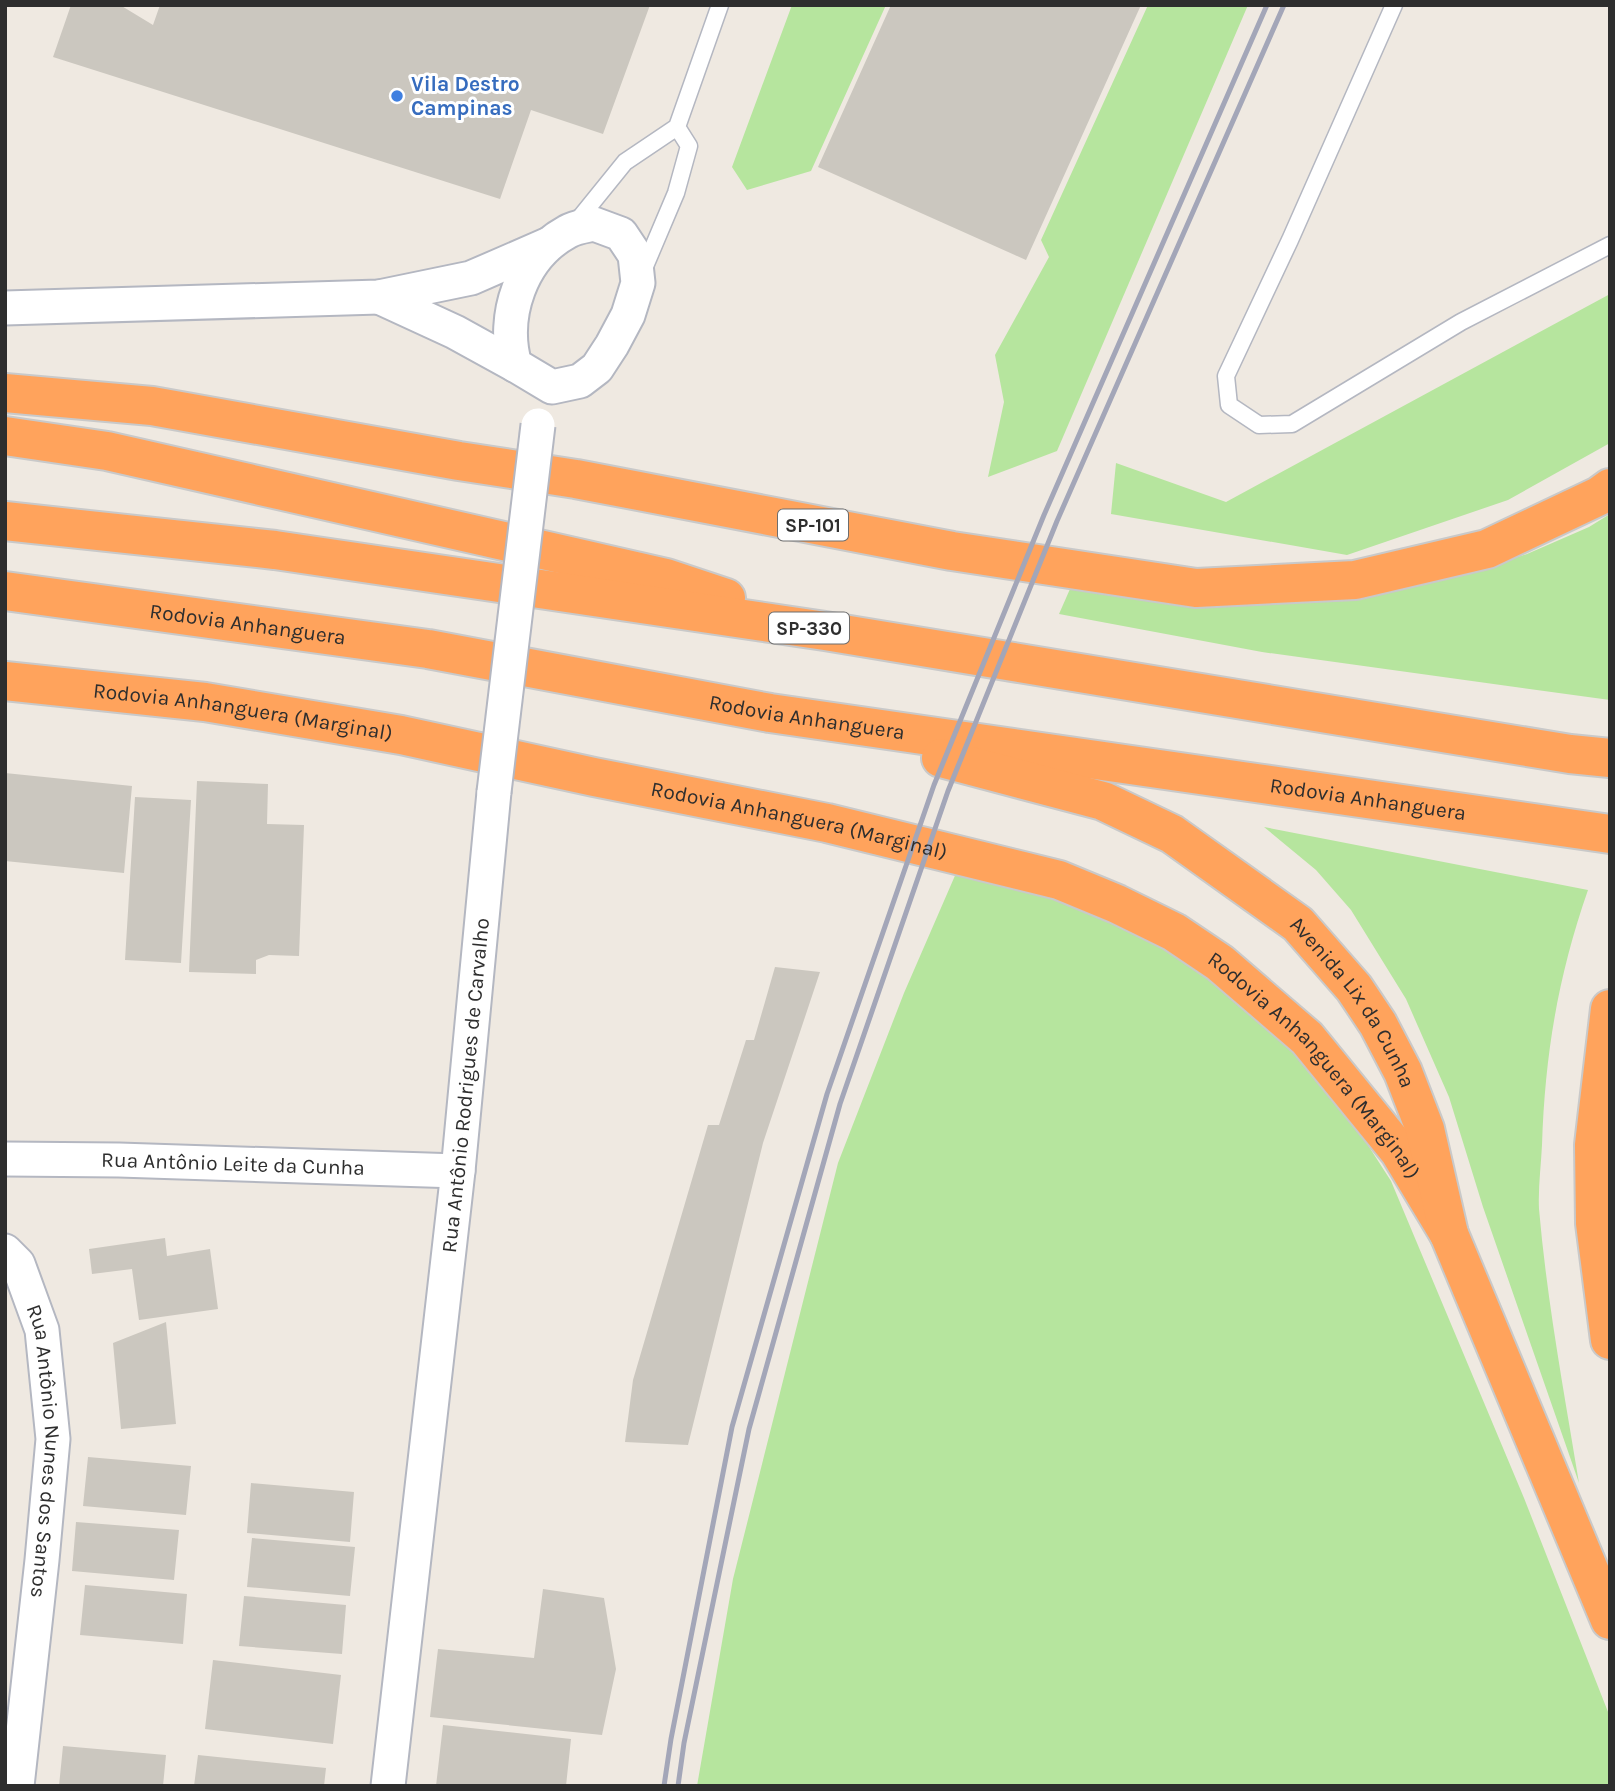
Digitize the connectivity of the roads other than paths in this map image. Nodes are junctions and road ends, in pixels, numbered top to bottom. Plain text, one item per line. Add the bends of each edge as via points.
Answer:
1 (720, 5) edge
2 (1394, 5) edge
3 (677, 127) junction
4 (559, 237) junction
5 (1610, 245) edge
6 (638, 283) junction
7 (379, 297) junction
8 (5, 308) edge
9 (515, 365) junction
10 (552, 387) junction
11 (5, 393) edge
12 (5, 436) edge
13 (1610, 488) edge
14 (5, 521) edge
15 (5, 591) edge
16 (825, 631) junction
17 (5, 681) edge
18 (770, 713) junction
19 (1610, 758) edge
20 (1610, 834) edge
21 (1610, 1009) edge
22 (5, 1159) edge
23 (458, 1171) junction
24 (1449, 1234) junction
25 (5, 1251) edge
26 (1610, 1340) edge
27 (1610, 1620) edge
28 (17, 1786) edge
29 (388, 1786) edge

1 - 3 lane
2 - 5 lane via 1226,376 1229,405 1259,425 1292,424 1461,322
3 - 4 lane via 625,162
3 - 6 lane via 689,146 676,193
4 - 6 street via 594,224 621,234 635,256
4 - 7 street via 471,278
4 - 9 street via 528,270 512,307 510,348
6 - 10 street via 628,315 597,368 580,381
7 - 8 street
7 - 9 street
9 - 10 street
10 - 23 street, Rua Antônio Rodrigues de Carvalho, bridge via 538,425 494,792
11 - 13 highway, SP-101 via 152,406 576,479 951,551 1196,588 1355,580 1487,549
12 - 16 highway via 107,451 666,578
14 - 16 highway, SP-330 via 275,550
15 - 18 highway, Rodovia Anhanguera via 428,649
16 - 19 highway, SP-330
17 - 24 highway, Rodovia Anhanguera (Marginal) via 205,702 401,735 827,823 1059,880 1174,932 1220,963 1307,1038 1399,1152
18 - 20 highway, Rodovia Anhanguera
18 - 24 highway, Avenida Lix da Cunha via 1103,802 1172,834 1298,924 1354,988 1403,1072 1425,1129
21 - 26 highway via 1594,1145 1595,1223
22 - 23 street, Rua Antônio Leite da Cunha
23 - 29 street, Rua Antônio Rodrigues de Carvalho
24 - 27 highway, Avenida Lix da Cunha
25 - 28 street, Rua Antônio Nunes dos Santos via 18,1264 42,1330 53,1439

